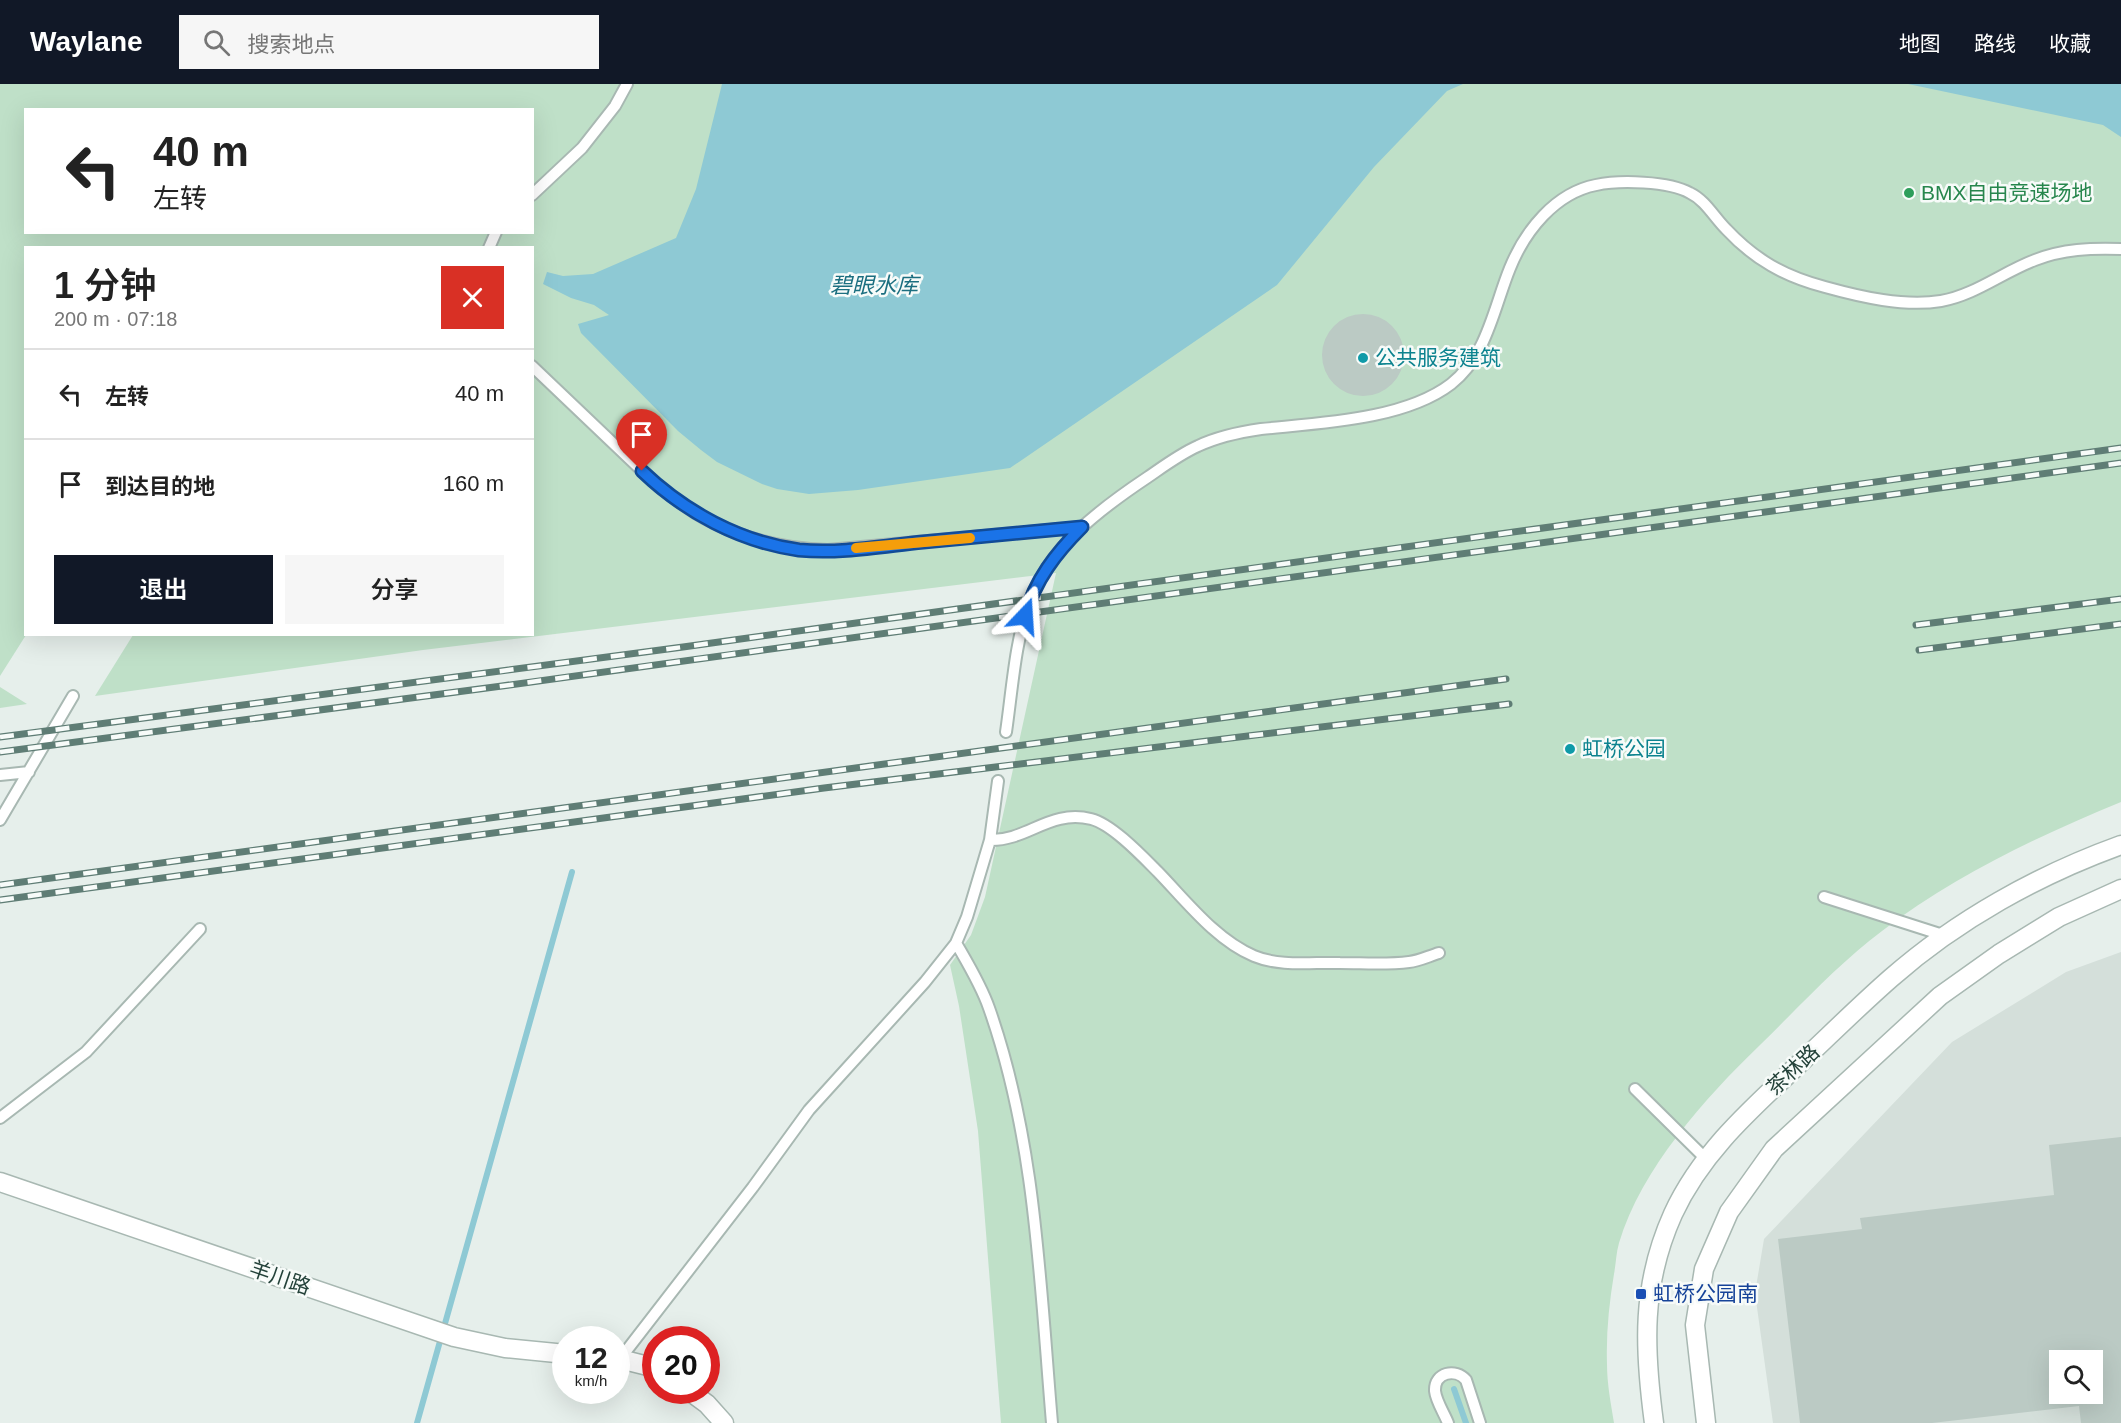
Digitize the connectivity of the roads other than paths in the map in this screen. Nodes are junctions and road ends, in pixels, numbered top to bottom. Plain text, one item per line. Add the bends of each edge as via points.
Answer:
1 (627, 84) edge
2 (534, 193) edge
3 (2121, 249) edge
4 (534, 368) edge
5 (1082, 527) junction
6 (73, 696) dead end
7 (1006, 732) dead end
8 (28, 772) junction
9 (0, 775) edge
10 (998, 781) dead end
11 (0, 820) edge
12 (990, 840) junction
13 (2121, 845) edge
14 (2121, 889) edge
15 (1824, 897) dead end
16 (200, 929) dead end
17 (1946, 936) junction
18 (956, 943) junction
19 (1439, 953) dead end
20 (1635, 1089) dead end
21 (0, 1118) edge
22 (1706, 1159) junction
23 (0, 1182) edge
24 (630, 1343) edge
25 (552, 1353) edge
26 (707, 1404) edge
27 (724, 1423) edge
28 (1052, 1423) edge
29 (1448, 1423) edge
30 (1480, 1423) edge
31 (1654, 1423) edge
32 (1706, 1423) edge

1 - 2 lane via 582,148
3 - 5 lane via 2058,252 1973,290 1943,300 1913,303 1825,287 1784,273 1740,244 1689,192 1641,183 1590,186 1551,207 1532,229 1511,265 1495,314 1469,366 1454,382 1423,400 1372,415 1248,431 1200,445 1126,491
4 - 5 lane via 680,503 720,526 774,544 800,550 828,550
5 - 7 lane via 1051,561 1029,604
6 - 8 lane
8 - 9 lane
8 - 11 lane
10 - 12 lane
12 - 18 lane
12 - 19 lane via 1008,839 1056,819 1093,819 1110,827 1217,932 1255,957 1275,962 1375,964 1410,962
13 - 17 street, 茶林路 via 2017,891
14 - 32 street via 2059,917 1940,996 1774,1149 1729,1212 1704,1269 1695,1325
15 - 17 lane
16 - 21 lane via 86,1052
17 - 22 street, 茶林路 via 1883,985 1740,1120
18 - 24 lane via 809,1110
18 - 28 lane via 989,1008 1026,1152
20 - 22 lane
22 - 31 street, 茶林路 via 1673,1214 1655,1266 1646,1319
23 - 25 street, 羊川路 via 454,1337
26 - 27 street
29 - 30 lane via 1435,1392 1436,1383 1441,1376 1454,1372 1466,1380

